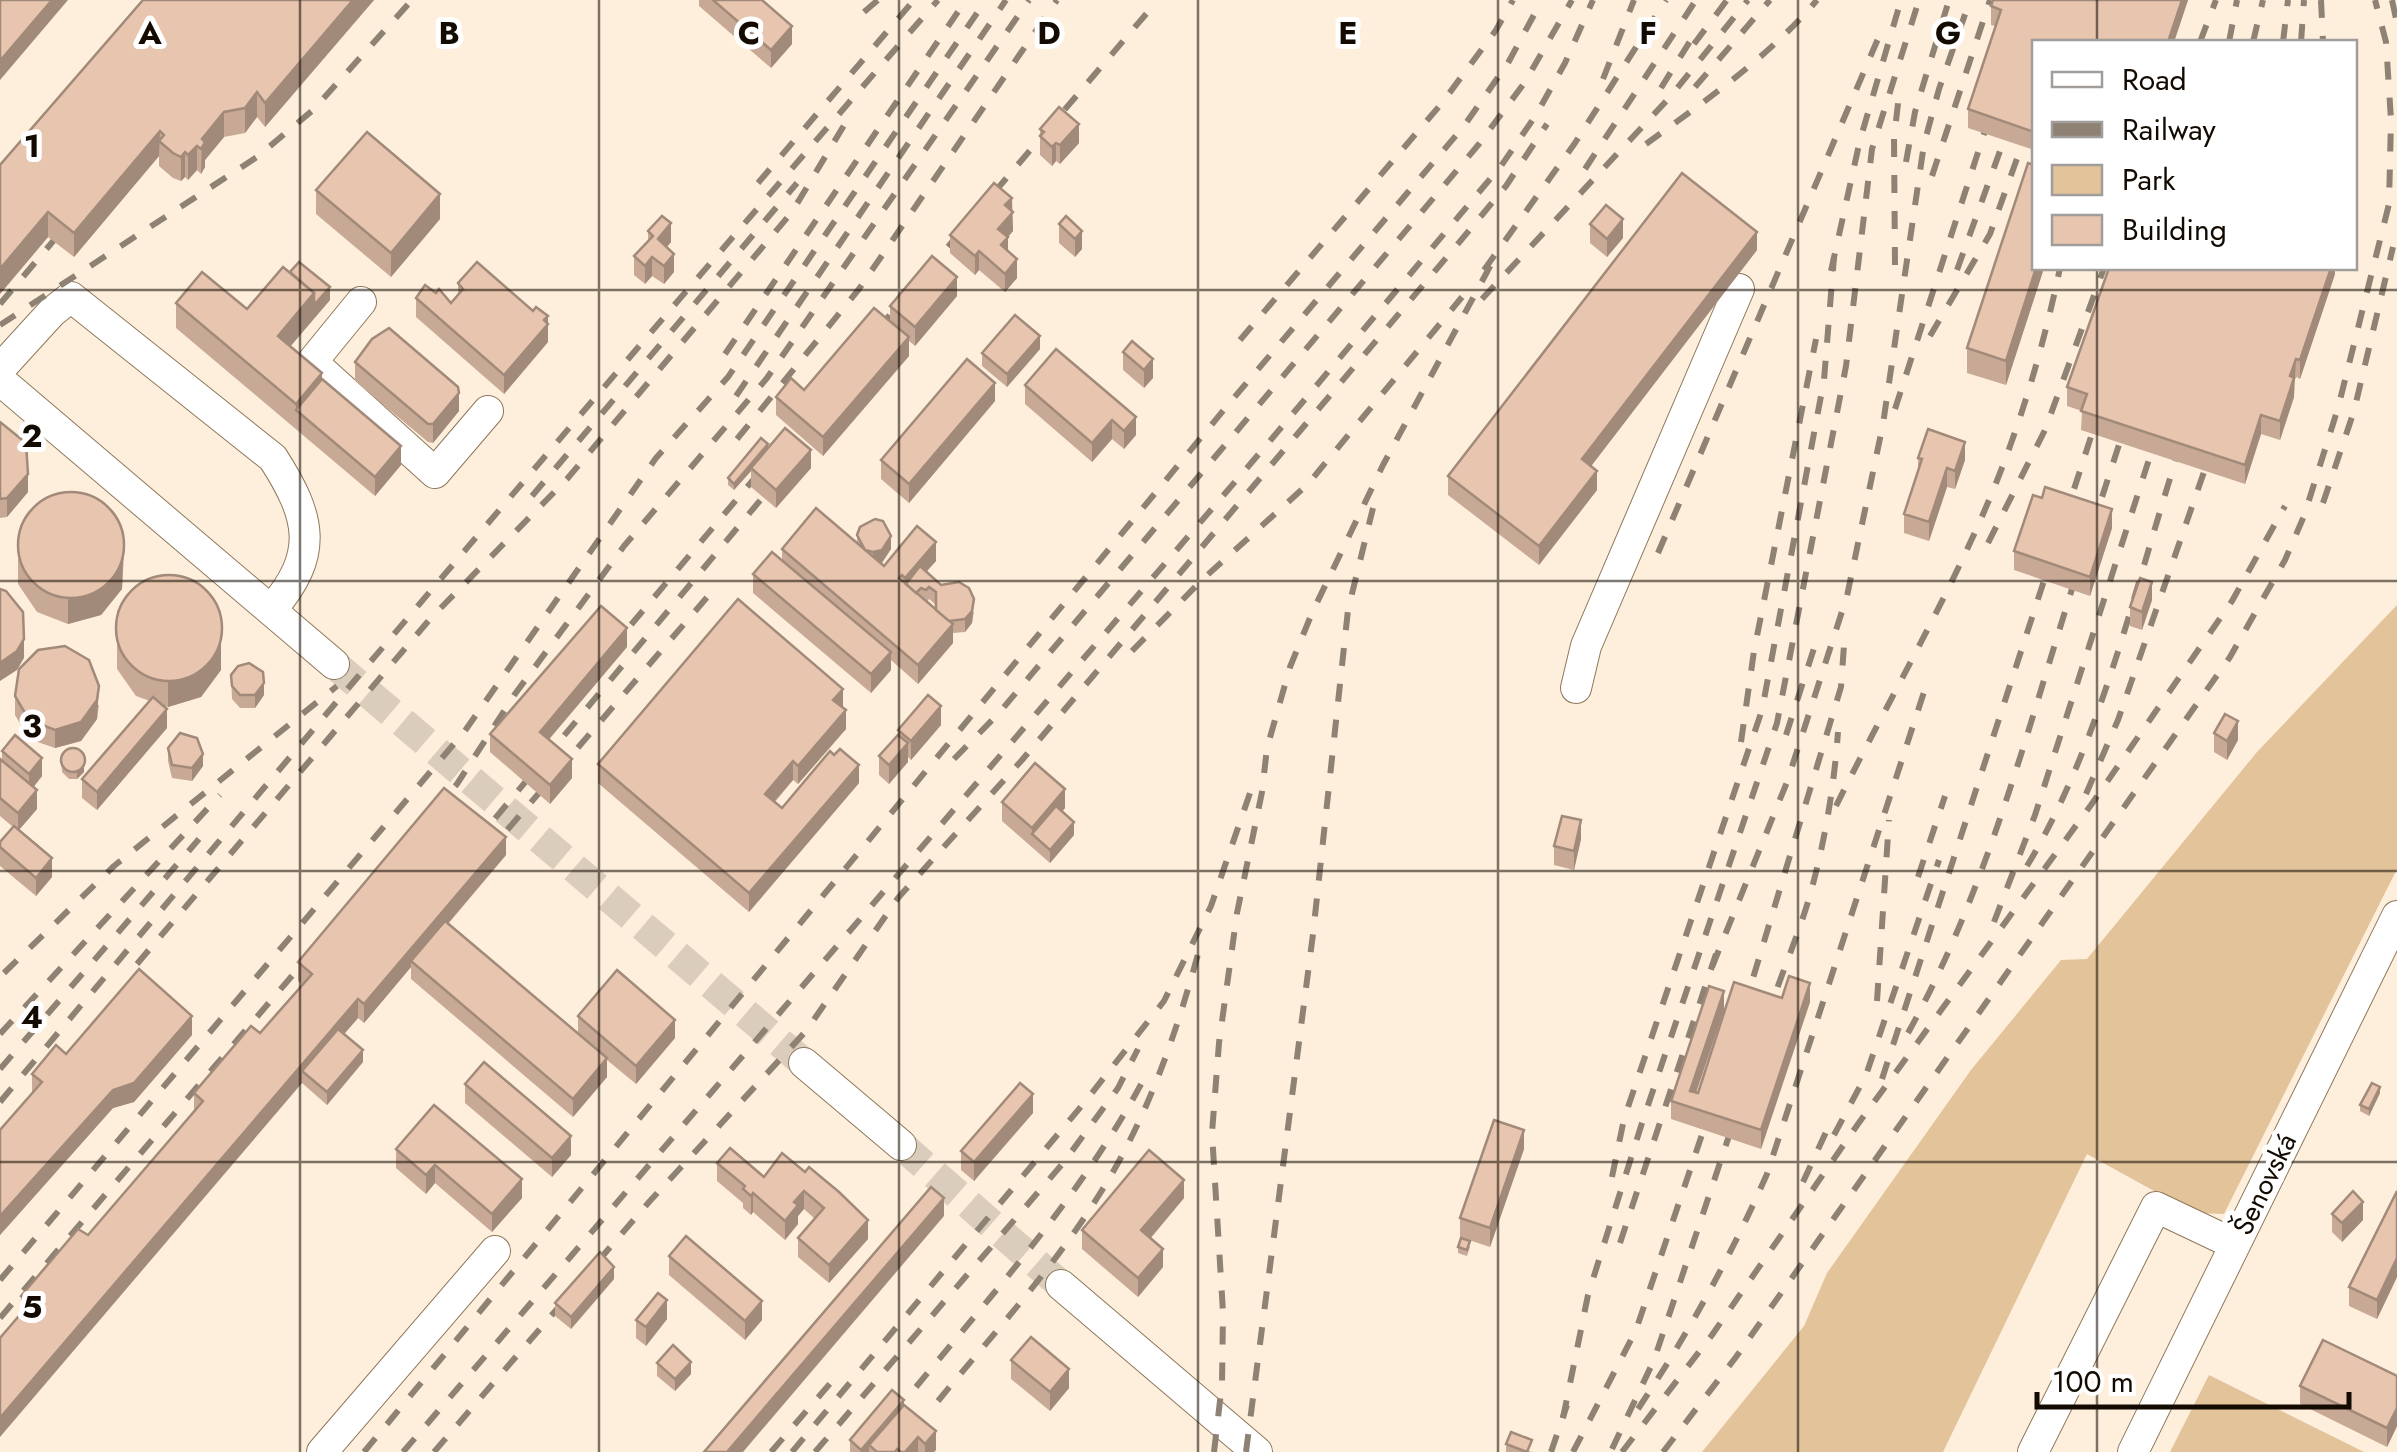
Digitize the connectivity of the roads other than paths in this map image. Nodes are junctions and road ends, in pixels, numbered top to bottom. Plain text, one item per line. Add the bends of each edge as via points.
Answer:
1 (1739, 289) dead end
2 (361, 302) dead end
3 (4, 378) edge
4 (488, 411) dead end
5 (271, 610) junction
6 (334, 664) tunnel mouth
7 (1576, 688) dead end
8 (2397, 916) edge
9 (804, 1063) tunnel mouth
10 (901, 1145) tunnel mouth
11 (2234, 1244) junction
12 (495, 1251) dead end
13 (1061, 1285) tunnel mouth
14 (322, 1452) edge
15 (1256, 1452) edge
16 (2033, 1452) edge
17 (2133, 1452) edge

1 - 7 street via 1586,646
2 - 4 street via 312,362 436,473
3 - 5 street
3 - 5 street via 52,312 71,297 273,458 306,521 293,585
5 - 6 street
8 - 11 street, Šenovská
9 - 10 street
11 - 16 street via 2156,1208
11 - 17 street, Šenovská
12 - 14 street
13 - 15 street

